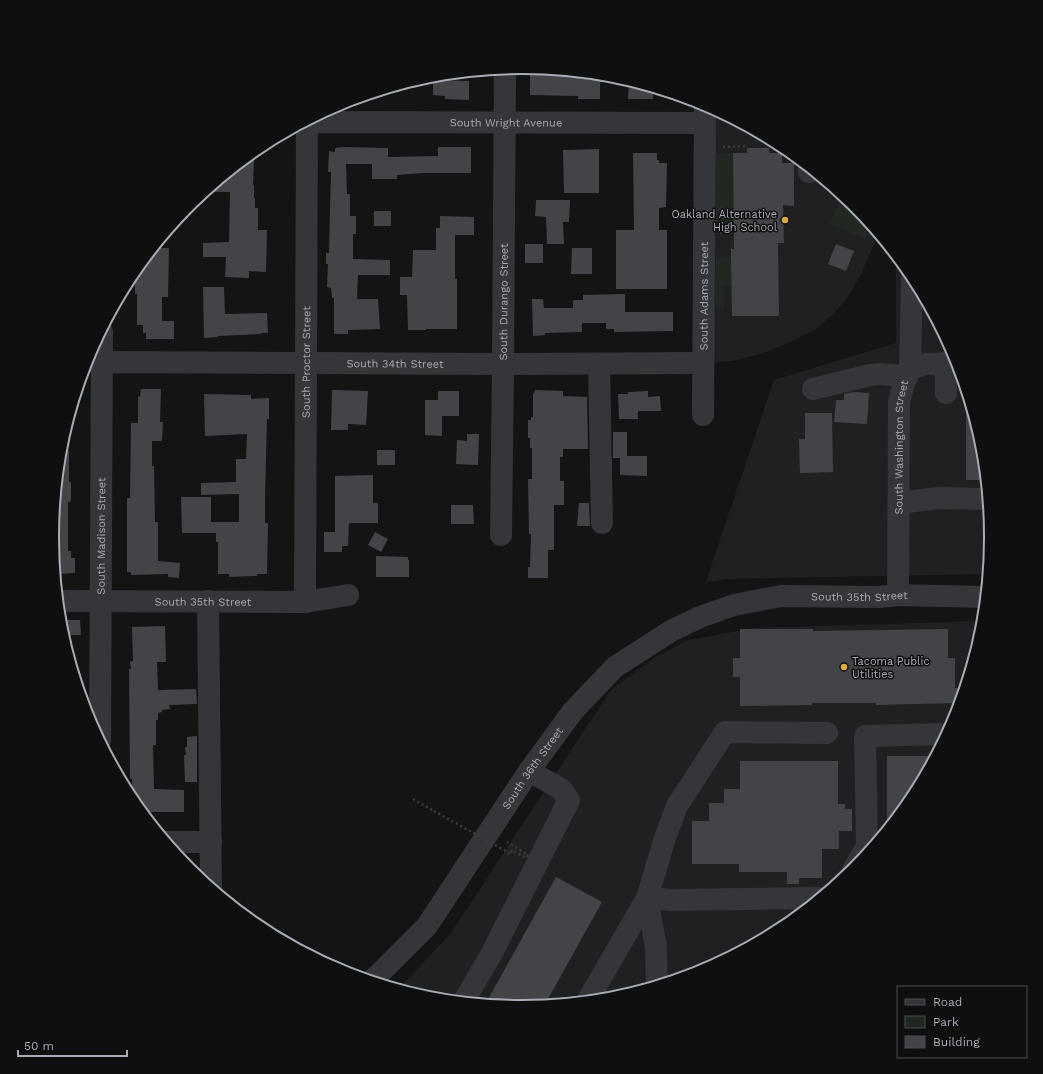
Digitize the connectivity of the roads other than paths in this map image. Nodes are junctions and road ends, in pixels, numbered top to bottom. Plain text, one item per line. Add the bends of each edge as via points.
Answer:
1 (505, 75) edge
2 (705, 114) edge
3 (317, 122) edge
4 (505, 122) junction
5 (307, 127) edge
6 (911, 289) edge
7 (94, 362) edge
8 (306, 363) junction
9 (703, 363) junction
10 (950, 363) edge
11 (503, 364) junction
12 (599, 364) junction
13 (951, 366) edge
14 (908, 374) junction
15 (813, 389) dead end
16 (946, 393) dead end
17 (703, 415) dead end
18 (982, 499) edge
19 (899, 503) junction
20 (602, 523) dead end
21 (501, 535) dead end
22 (348, 595) dead end
23 (898, 595) junction
24 (980, 597) edge
25 (64, 601) edge
26 (101, 602) junction
27 (208, 602) junction
28 (305, 602) junction
29 (734, 605) joint
30 (100, 727) edge
31 (827, 733) dead end
32 (940, 734) edge
33 (529, 771) junction
34 (174, 842) edge
35 (212, 842) junction
36 (867, 844) edge
37 (211, 880) edge
38 (647, 898) junction
39 (810, 898) edge
40 (377, 976) edge
41 (657, 979) edge
42 (591, 994) edge
43 (467, 997) edge

1 - 4 street, South Durango Street
2 - 4 street, South Wright Avenue
2 - 9 street, South Adams Street
3 - 4 street, South Wright Avenue
4 - 11 street, South Durango Street
5 - 8 street, South Proctor Street
6 - 14 street, South Washington Street
7 - 8 street, South 34th Street
7 - 26 street, South Madison Street
8 - 11 street, South 34th Street
8 - 28 street, South Proctor Street
9 - 12 street, South 34th Street
9 - 17 street, South Adams Street
10 - 14 street via 924,364
11 - 12 street, South 34th Street
11 - 21 street, South Durango Street
12 - 20 street
13 - 16 street
14 - 15 street via 870,375
14 - 19 street, South Washington Street via 899,402
18 - 19 street via 939,498
19 - 23 street, South Washington Street
22 - 28 street, South 35th Street
23 - 24 street, South 35th Street
23 - 29 street, South 35th Street via 781,596
25 - 26 street, South 35th Street
26 - 27 street, South 35th Street
26 - 30 street, South Madison Street
27 - 28 street, South 35th Street
27 - 35 street
29 - 33 street, South 36th Street via 671,631 615,667 573,711
31 - 38 street via 725,732 677,806
32 - 36 street via 865,736
33 - 40 street, South 36th Street via 427,926
33 - 43 street via 561,789 569,800 492,954
34 - 35 street
35 - 37 street
38 - 39 street
38 - 41 street via 656,947
38 - 42 street

